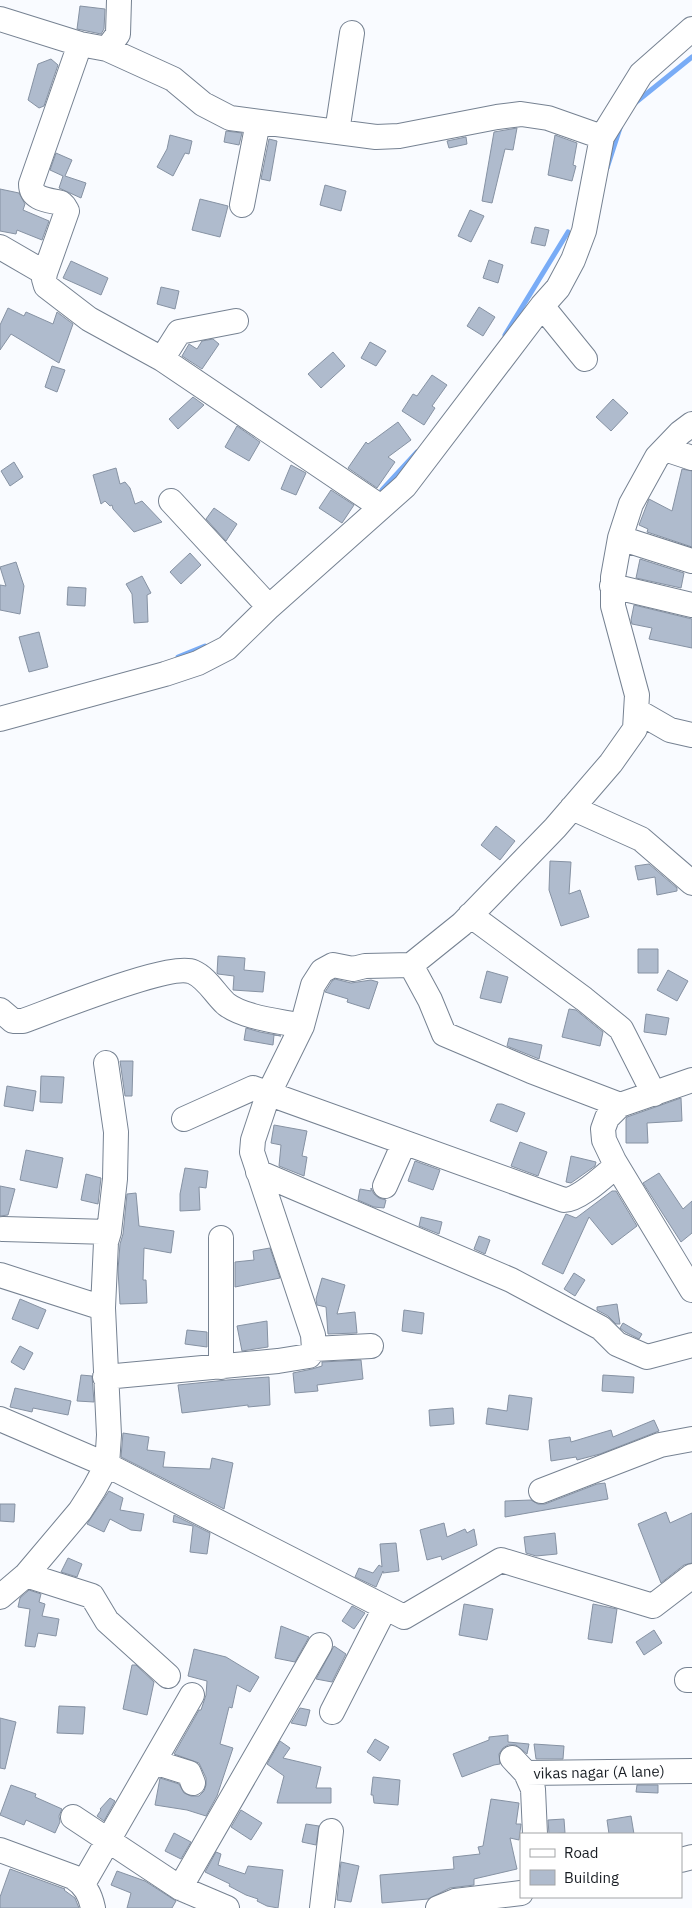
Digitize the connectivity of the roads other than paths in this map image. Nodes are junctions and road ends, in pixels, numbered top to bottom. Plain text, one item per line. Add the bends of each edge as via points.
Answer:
1 (119, 0) edge
2 (0, 19) edge
3 (692, 29) edge
4 (352, 33) dead end
5 (80, 44) junction
6 (107, 49) junction
7 (258, 122) junction
8 (336, 132) junction
9 (602, 137) junction
10 (242, 205) dead end
11 (0, 247) edge
12 (45, 273) junction
13 (542, 306) junction
14 (236, 320) dead end
15 (584, 358) dead end
16 (162, 359) junction
17 (692, 424) edge
18 (665, 449) junction
19 (692, 458) edge
20 (171, 501) dead end
21 (381, 507) junction
22 (620, 538) junction
23 (692, 561) edge
24 (612, 586) junction
25 (692, 605) edge
26 (269, 607) junction
27 (637, 711) junction
28 (0, 719) edge
29 (692, 735) edge
30 (572, 808) junction
31 (692, 883) edge
32 (470, 916) junction
33 (411, 965) junction
34 (0, 1010) edge
35 (302, 1026) junction
36 (106, 1062) dead end
37 (692, 1080) edge
38 (268, 1094) junction
39 (654, 1094) junction
40 (620, 1105) junction
41 (184, 1118) dead end
42 (404, 1142) junction
43 (616, 1166) junction
44 (258, 1172) junction
45 (385, 1186) dead end
46 (109, 1232) junction
47 (1, 1234) edge
48 (221, 1238) dead end
49 (0, 1275) edge
50 (692, 1290) edge
51 (103, 1308) junction
52 (692, 1345) edge
53 (371, 1346) dead end
54 (314, 1349) junction
55 (221, 1367) junction
56 (105, 1377) junction
57 (0, 1419) edge
58 (692, 1439) edge
59 (107, 1465) junction
60 (540, 1491) dead end
61 (26, 1575) junction
62 (692, 1576) edge
63 (0, 1597) edge
64 (385, 1608) junction
65 (320, 1645) dead end
66 (168, 1676) dead end
67 (192, 1695) dead end
68 (332, 1712) dead end
69 (154, 1762) junction
70 (692, 1771) edge
71 (192, 1783) dead end
72 (73, 1817) dead end
73 (332, 1832) dead end
74 (535, 1833) edge
75 (109, 1841) junction
76 (0, 1850) edge
77 (83, 1884) junction
78 (180, 1888) junction
79 (520, 1893) edge
80 (93, 1908) edge
81 (227, 1908) edge
82 (322, 1908) edge
83 (438, 1908) edge

1 - 6 street via 118,34
2 - 5 street
3 - 9 street via 641,74
4 - 8 street
5 - 6 street
5 - 12 street via 31,184 34,195 61,203 67,211
6 - 7 street via 173,79 215,111 230,118
7 - 8 street
7 - 10 street
8 - 9 street via 376,138 399,136 520,114 548,118
9 - 13 street via 584,231 558,288
11 - 12 street
12 - 16 street via 46,286 89,319
13 - 15 street
13 - 21 street via 405,486
14 - 16 street via 179,332
16 - 21 street
17 - 18 street
18 - 19 street
18 - 22 street via 657,457 631,504
20 - 26 street
21 - 26 street
22 - 23 street
22 - 24 street
24 - 25 street
24 - 27 street via 613,606 637,694
26 - 28 street via 227,648 198,663
27 - 29 street via 670,730
27 - 30 street via 635,729
30 - 31 street via 641,839
30 - 32 street
32 - 33 street
32 - 39 street via 621,1029
33 - 35 street via 353,969 333,965 325,969 313,985
33 - 40 street via 444,1034
34 - 35 street via 7,1018 18,1022 140,978 188,970 200,977 227,1004 242,1012
35 - 38 street
36 - 46 street via 116,1132
37 - 39 street
38 - 41 street via 252,1088
38 - 42 street
38 - 44 street via 252,1146
39 - 40 street
40 - 43 street via 606,1118 603,1129 604,1140
42 - 43 street via 564,1200 577,1196
42 - 45 street
43 - 50 street
44 - 52 street via 511,1280 601,1328 617,1344 647,1357
44 - 54 street via 313,1335
46 - 47 street
46 - 51 street
48 - 55 street
49 - 51 street
51 - 56 street
53 - 54 street
54 - 55 street via 309,1356
55 - 56 street
56 - 59 street via 109,1435
57 - 59 street
58 - 60 street via 660,1445
59 - 61 street via 80,1511
59 - 64 street
61 - 63 street
61 - 66 street via 92,1596 108,1622
62 - 64 street via 653,1606 501,1560 404,1617
64 - 68 street
65 - 78 street
67 - 69 street
69 - 71 street via 189,1773
69 - 75 street
70 - 74 street, vikas nagar (A lane) via 519,1766 532,1789
72 - 75 street
73 - 82 street
75 - 77 street
75 - 78 street
76 - 77 street via 61,1871
77 - 80 street
78 - 81 street
79 - 83 street via 455,1902

